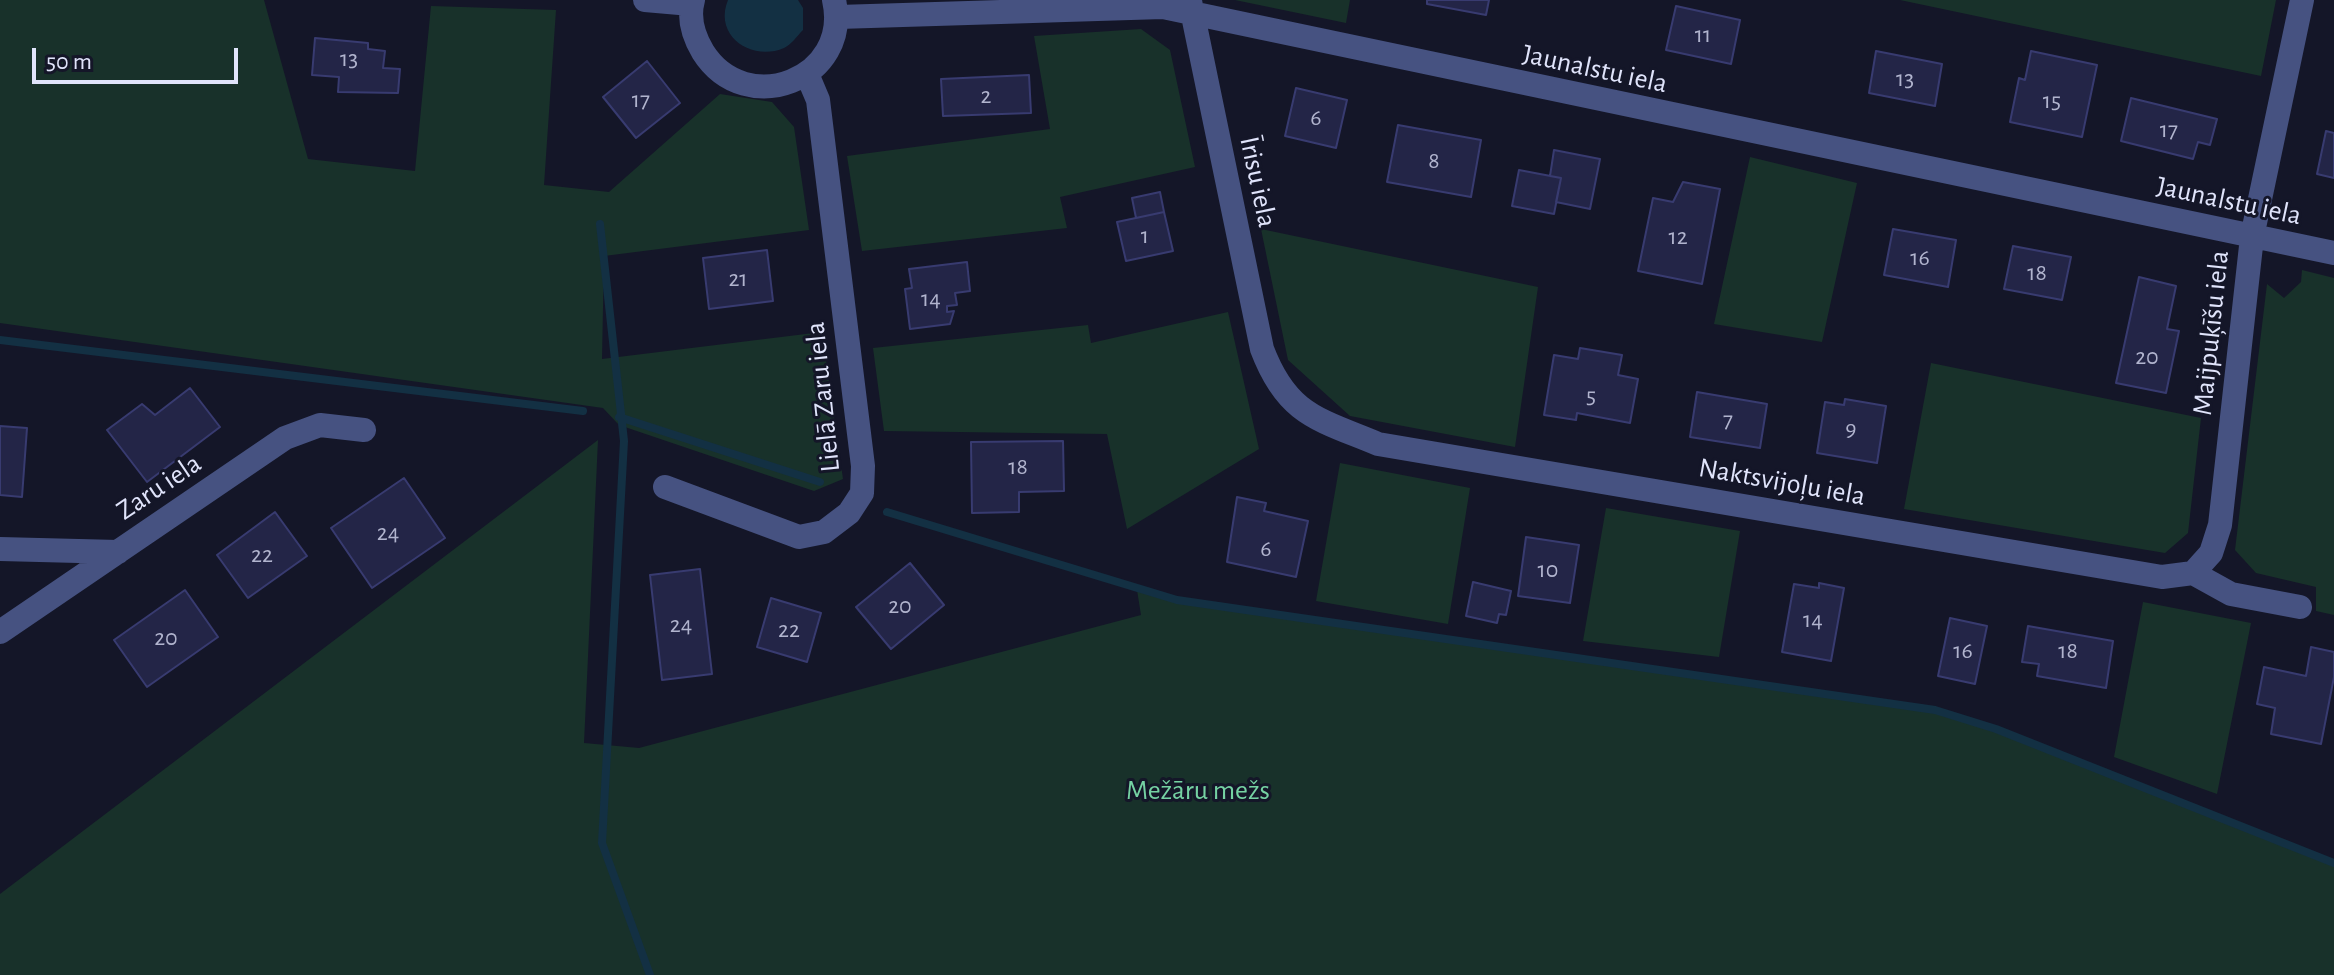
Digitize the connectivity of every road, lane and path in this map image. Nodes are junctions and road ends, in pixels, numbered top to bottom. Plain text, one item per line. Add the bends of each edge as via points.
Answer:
1 (645, 0) edge
2 (2302, 0) edge
3 (692, 2) edge
4 (1191, 7) edge
5 (836, 8) edge
6 (807, 74) junction
7 (2252, 237) junction
8 (2334, 253) edge
9 (1272, 375) joint
10 (364, 430) dead end
11 (665, 487) dead end
12 (0, 549) edge
13 (118, 552) junction
14 (2193, 573) junction
15 (2300, 607) dead end
16 (0, 632) edge

1 - 3 street
2 - 7 street, Maijpuķīšu iela
3 - 6 street via 694,38 712,67 742,85 775,87
4 - 5 street, Jaunalstu iela
4 - 7 street, Jaunalstu iela
4 - 9 street, Īrisu iela via 1262,349
5 - 6 street via 829,49
6 - 11 street, Lielā Zaru iela via 818,100 862,493 843,520 824,532 799,537
7 - 8 street, Jaunalstu iela
7 - 14 street, Maijpuķīšu iela via 2220,525 2211,553
9 - 14 street, Naktsvijoļu iela via 1302,411 1378,444 2162,577
10 - 13 street, Zaru iela via 320,425 285,438
12 - 13 street
13 - 16 street, Zaru iela
14 - 15 street via 2231,594

